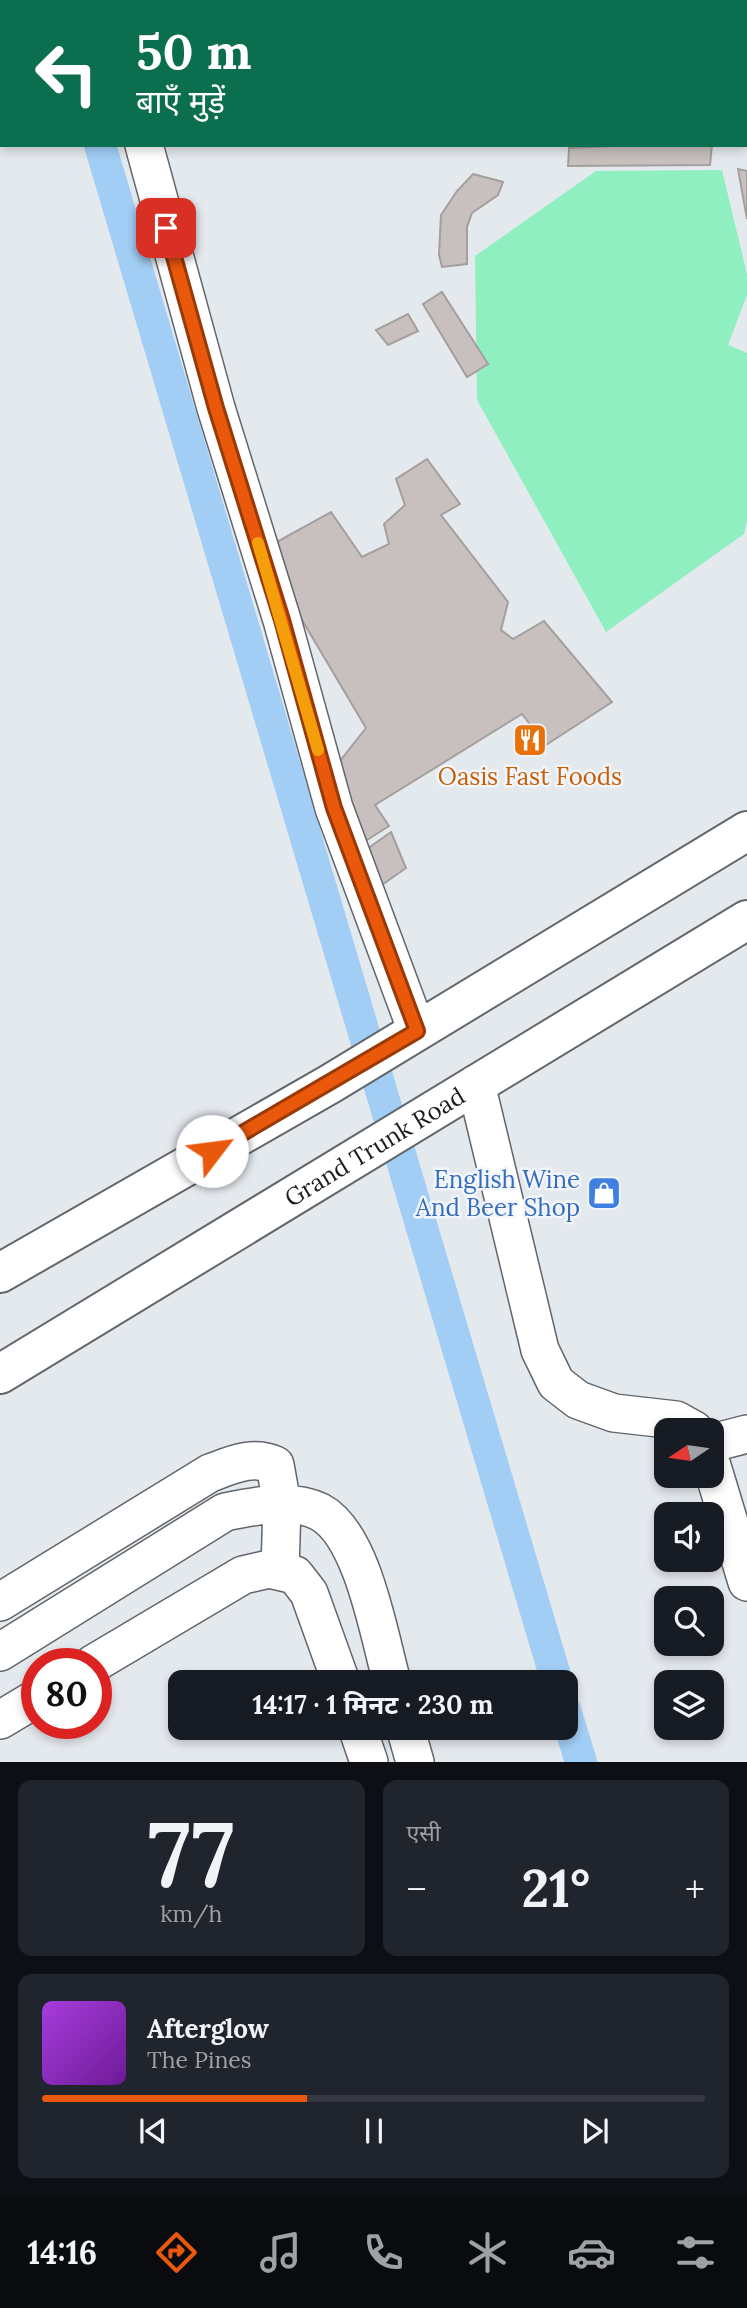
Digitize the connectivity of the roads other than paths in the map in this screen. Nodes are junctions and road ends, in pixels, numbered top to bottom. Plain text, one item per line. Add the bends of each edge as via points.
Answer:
1 (145, 147) edge
2 (747, 831) edge
3 (747, 920) edge
4 (412, 1034) junction
5 (476, 1084) junction
6 (0, 1273) edge
7 (0, 1374) edge
8 (658, 1418) edge
9 (747, 1434) edge
10 (724, 1440) edge
11 (719, 1488) edge
12 (282, 1504) junction
13 (280, 1571) junction
14 (747, 1582) edge
15 (0, 1602) edge
16 (0, 1652) edge
17 (112, 1653) edge
18 (337, 1670) edge
19 (390, 1670) edge
20 (21, 1708) edge
21 (0, 1720) edge
22 (361, 1740) edge
23 (409, 1740) edge
24 (369, 1762) edge
25 (415, 1762) edge

1 - 4 street via 334,808
2 - 4 highway
3 - 5 highway, Grand Trunk Road
4 - 6 highway
5 - 7 highway, Grand Trunk Road
5 - 8 street via 540,1350 556,1382 578,1400 614,1413
9 - 10 street
11 - 14 street
12 - 13 street
12 - 15 street via 275,1465 262,1460 240,1462 210,1473
12 - 16 street via 225,1512
12 - 19 street via 319,1511 340,1527 356,1554
13 - 17 street via 243,1575
13 - 18 street via 295,1575 309,1593
20 - 21 street
22 - 24 street
23 - 25 street

